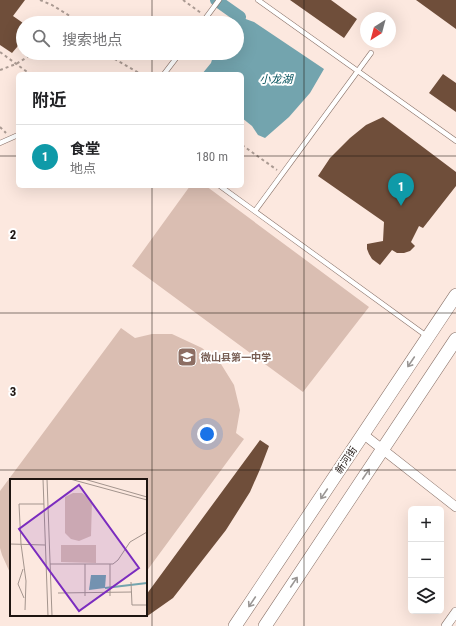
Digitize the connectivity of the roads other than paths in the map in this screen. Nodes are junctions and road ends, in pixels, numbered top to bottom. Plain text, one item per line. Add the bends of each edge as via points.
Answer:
1 (219, 0) edge
2 (258, 0) edge
3 (207, 16) edge
4 (371, 52) dead end
5 (175, 60) edge
6 (358, 71) junction
7 (166, 72) edge
8 (16, 136) edge
9 (456, 141) edge
10 (0, 143) edge
11 (223, 188) edge
12 (255, 211) junction
13 (456, 294) edge
14 (428, 337) junction
15 (456, 339) edge
16 (363, 434) junction
17 (382, 449) junction
18 (456, 507) edge
19 (456, 612) edge
20 (235, 626) edge
21 (265, 626) edge
22 (446, 626) edge

1 - 3 lane
2 - 6 lane
4 - 6 lane
5 - 7 lane
6 - 9 lane
6 - 12 lane
8 - 10 lane
11 - 12 lane
12 - 14 lane
13 - 14 main road, 新河街
14 -> 16 main road, 新河街
15 - 17 main road
16 - 17 street
16 -> 20 main road, 新河街
17 - 18 street
21 -> 17 main road
19 - 22 street

